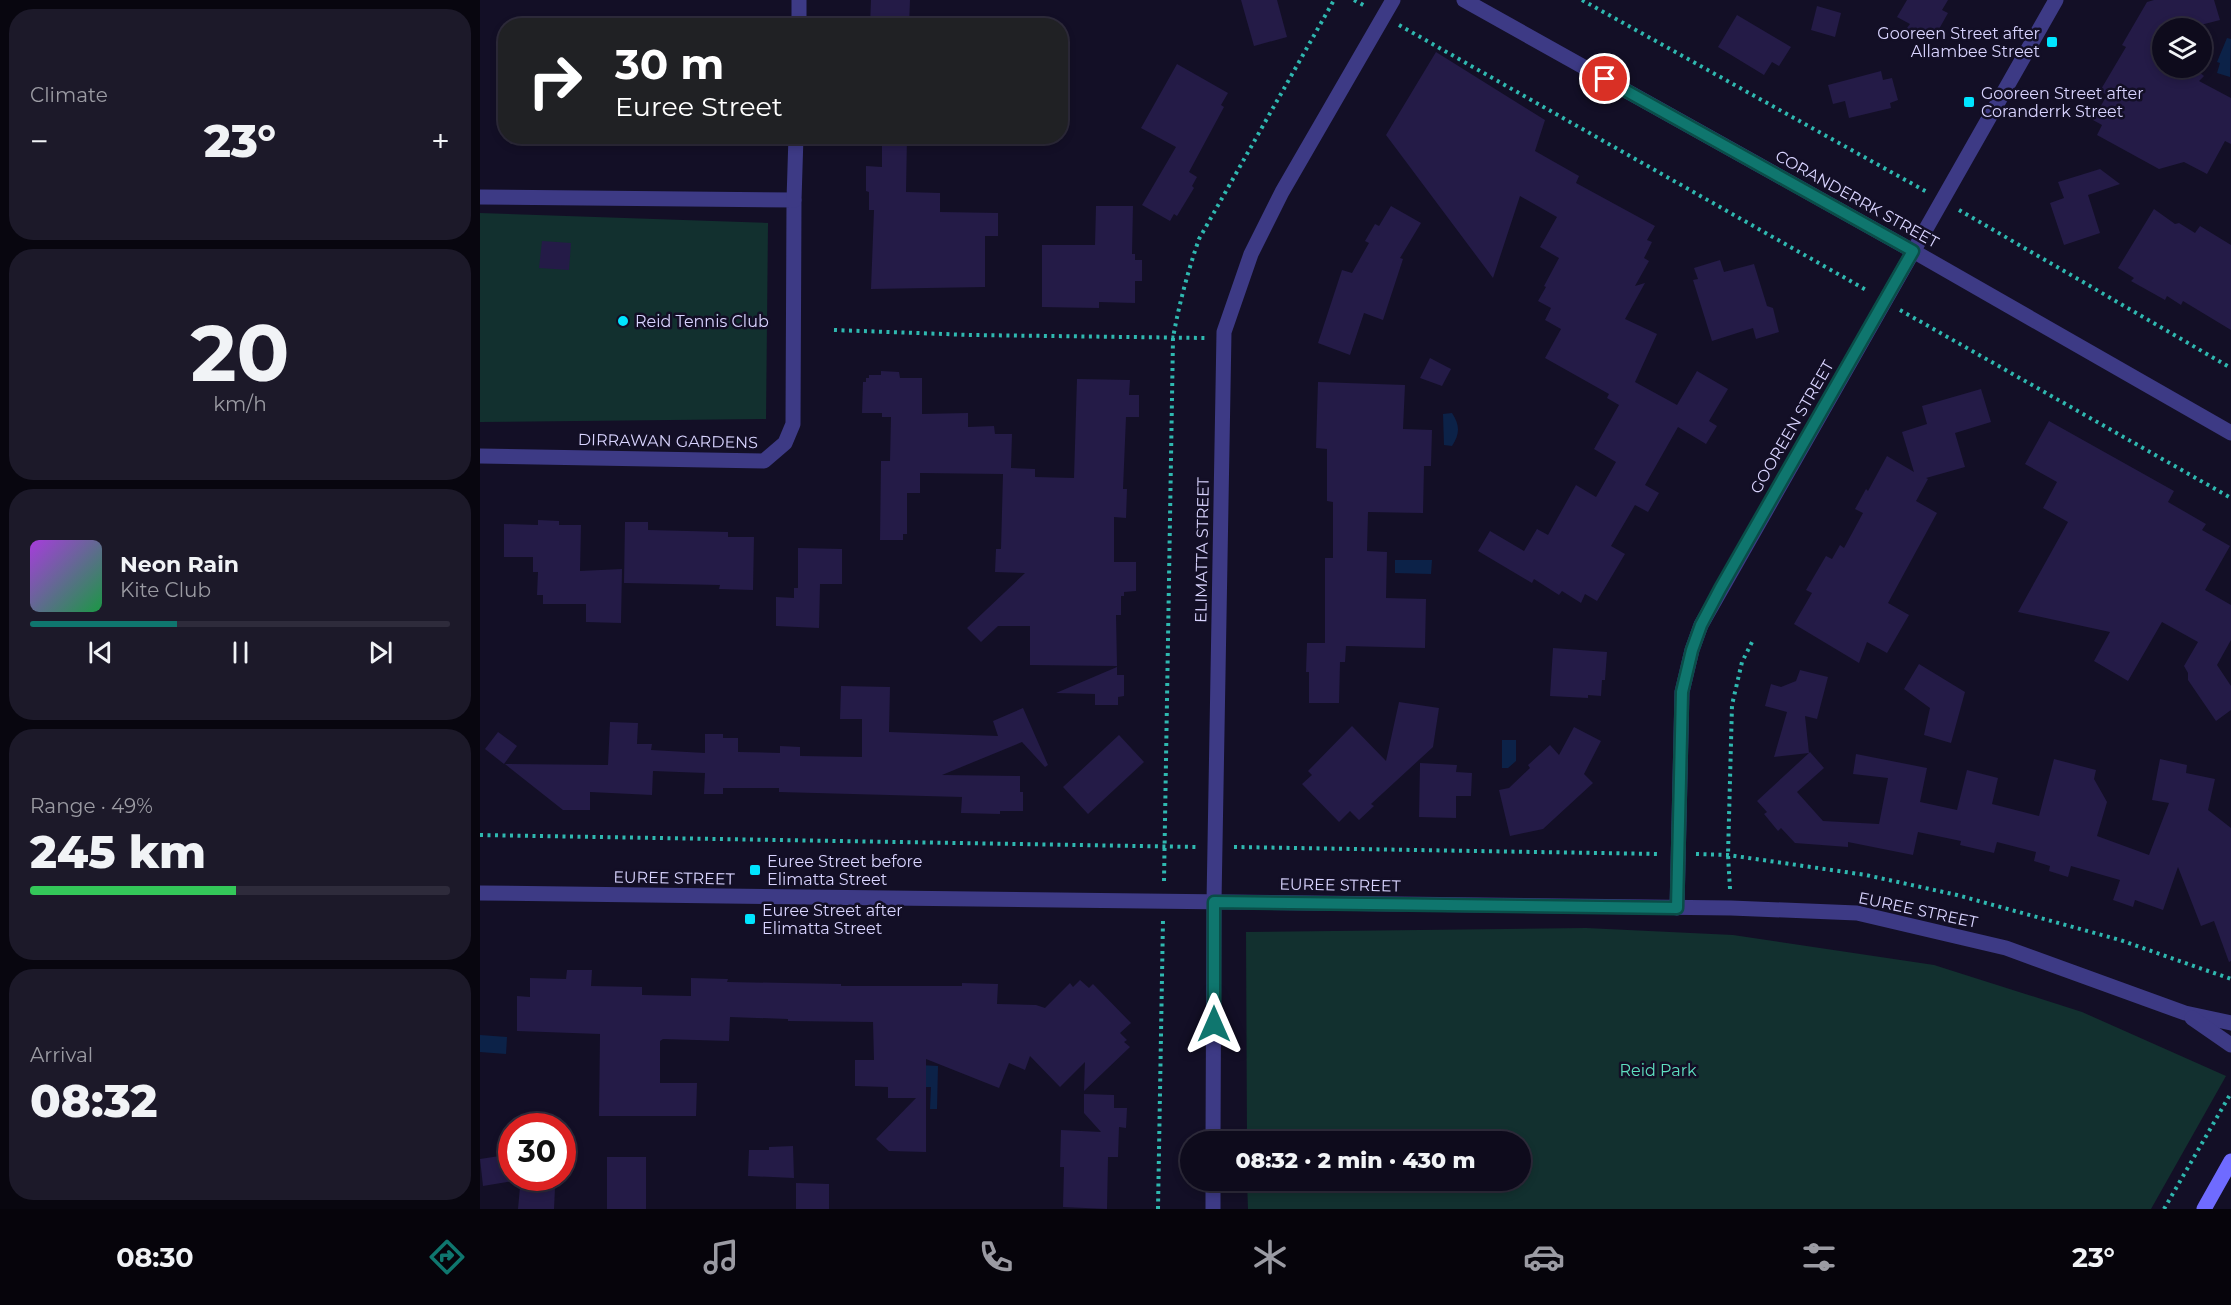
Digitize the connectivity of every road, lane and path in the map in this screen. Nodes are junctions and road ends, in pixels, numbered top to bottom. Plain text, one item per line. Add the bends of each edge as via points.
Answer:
1 (799, 0) edge
2 (1334, 0) edge
3 (1354, 0) edge
4 (1393, 0) edge
5 (1464, 0) edge
6 (1582, 0) edge
7 (2056, 0) edge
8 (1383, 16) junction
9 (799, 18) edge
10 (796, 144) edge
11 (480, 197) edge
12 (794, 200) junction
13 (1942, 201) junction
14 (1913, 251) junction
15 (1885, 301) junction
16 (834, 330) dead end
17 (1173, 338) junction
18 (1224, 338) junction
19 (2231, 368) edge
20 (2231, 433) edge
21 (480, 456) edge
22 (2231, 498) edge
23 (1753, 640) dead end
24 (480, 835) edge
25 (1164, 846) junction
26 (1215, 847) junction
27 (1678, 854) junction
28 (1728, 855) junction
29 (480, 893) edge
30 (1163, 902) junction
31 (1214, 902) junction
32 (1677, 908) junction
33 (1731, 908) junction
34 (2231, 979) edge
35 (2185, 1013) junction
36 (2231, 1023) edge
37 (2231, 1046) edge
38 (2231, 1093) edge
39 (1213, 1131) edge
40 (2231, 1161) edge
41 (1213, 1191) edge
42 (1158, 1209) edge
43 (1213, 1209) edge
44 (2164, 1209) edge
45 (2204, 1209) edge

1 - 9 street
2 - 17 path via 1199,238
3 - 8 path
4 - 8 street, ELIMATTA STREET
5 - 14 street, CORANDERRK STREET
6 - 13 path
7 - 13 street, GOOREEN STREET
8 - 15 path
8 - 18 street, ELIMATTA STREET via 1251,254
10 - 12 street, DIRRAWAN GARDENS
11 - 12 street
12 - 21 street, DIRRAWAN GARDENS via 793,424 785,443 764,461
13 - 14 street, GOOREEN STREET
13 - 19 path
14 - 15 street, GOOREEN STREET
14 - 20 street, CORANDERRK STREET
15 - 22 path
15 - 27 street, GOOREEN STREET via 1701,625 1682,692
16 - 17 path
17 - 18 path
17 - 25 path
18 - 26 street, ELIMATTA STREET
23 - 28 path via 1742,662 1732,705
24 - 25 path
25 - 26 path
25 - 30 path
26 - 27 path
26 - 31 street, ELIMATTA STREET
27 - 28 path
27 - 32 street, GOOREEN STREET
28 - 33 path
28 - 34 path via 1866,875 1957,895 2120,940
29 - 30 street, EUREE STREET
30 - 31 street, EUREE STREET
30 - 42 path
31 - 32 street, EUREE STREET
31 - 39 street, ELIMATTA STREET
32 - 33 street, EUREE STREET
33 - 35 street, EUREE STREET via 1857,914 1903,924 2006,948
35 - 36 street, EUREE STREET
35 - 37 street, EUREE STREET
38 - 44 path
40 - 45 main road
41 - 43 street

